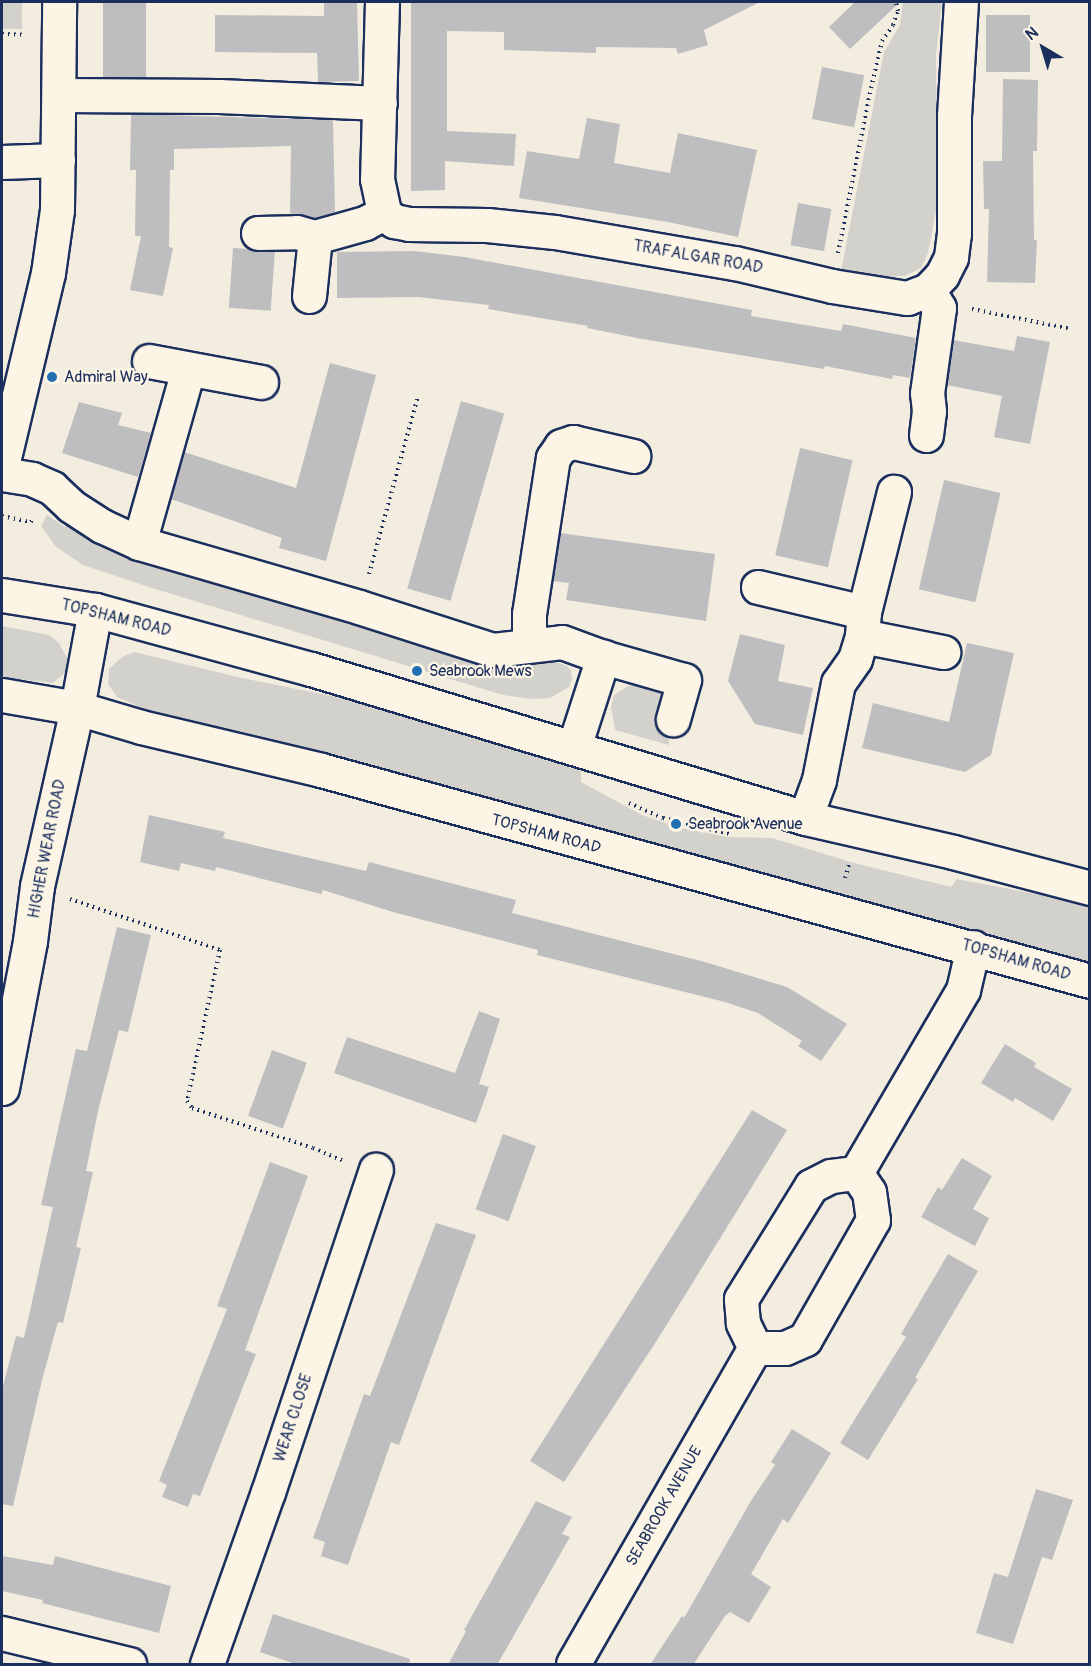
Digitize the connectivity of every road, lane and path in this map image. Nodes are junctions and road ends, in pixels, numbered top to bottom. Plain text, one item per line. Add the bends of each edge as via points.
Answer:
1 (59, 2) edge
2 (382, 2) edge
3 (896, 2) edge
4 (961, 2) edge
5 (60, 95) junction
6 (380, 103) junction
7 (58, 160) junction
8 (2, 162) edge
9 (384, 213) junction
10 (258, 233) dead end
11 (315, 237) junction
12 (935, 282) junction
13 (832, 286) junction
14 (309, 296) dead end
15 (1071, 328) dead end
16 (148, 361) dead end
17 (188, 369) junction
18 (261, 382) dead end
19 (418, 396) dead end
20 (926, 435) dead end
21 (633, 456) dead end
22 (2, 466) edge
23 (2, 474) edge
24 (894, 492) dead end
25 (139, 543) junction
26 (758, 587) dead end
27 (2, 594) edge
28 (359, 607) junction
29 (95, 610) junction
30 (863, 624) junction
31 (529, 645) junction
32 (943, 652) dead end
33 (603, 657) junction
34 (2, 695) edge
35 (77, 708) junction
36 (673, 719) dead end
37 (574, 747) junction
38 (805, 818) junction
39 (37, 886) junction
40 (1089, 888) edge
41 (973, 947) junction
42 (1089, 981) edge
43 (2, 1088) edge
44 (376, 1170) joint
45 (856, 1173) junction
46 (755, 1348) junction
47 (2, 1633) edge
48 (129, 1665) edge
49 (207, 1665) edge
50 (573, 1665) edge

1 - 5 street
2 - 6 street
3 - 13 path via 898,11 882,41 871,88
4 - 12 street via 954,116 954,234 951,256
5 - 6 street
5 - 7 street
6 - 9 street via 377,179
7 - 8 street
7 - 22 street via 57,210 48,273
9 - 11 street via 365,223
9 - 13 street, TRAFALGAR ROAD via 394,221 409,224 487,225 555,232 735,263
10 - 11 street via 297,232
11 - 14 street
12 - 13 street, TRAFALGAR ROAD via 907,298
12 - 15 path via 973,311
12 - 20 street via 939,308 927,393
16 - 17 street
17 - 18 street
17 - 25 street
19 - 28 path
21 - 31 street via 573,442 561,446 553,458 529,614
23 - 25 street via 32,479 52,488 102,526
24 - 30 street
25 - 28 street
26 - 30 street
27 - 29 street, TOPSHAM ROAD
28 - 31 street via 493,650
29 - 35 street, HIGHER WEAR ROAD
29 - 37 street, TOPSHAM ROAD
30 - 32 street
30 - 38 street via 855,659 837,682 819,780
31 - 33 street via 562,642
33 - 36 street via 684,680
33 - 37 street
34 - 35 street, TOPSHAM ROAD
35 - 39 street, HIGHER WEAR ROAD
35 - 41 street, TOPSHAM ROAD
37 - 38 street, TOPSHAM ROAD
38 - 40 street, TOPSHAM ROAD
39 - 43 street, HIGHER WEAR ROAD
39 - 44 path via 101,912 220,950 187,1101 192,1108
41 - 42 street, TOPSHAM ROAD
41 - 45 street via 963,990
44 - 49 street, WEAR CLOSE
45 - 46 street via 831,1176 811,1186 741,1299 743,1323
45 - 46 street via 869,1192 873,1220 805,1339 785,1348
46 - 50 street, SEABROOK AVENUE
47 - 48 street

